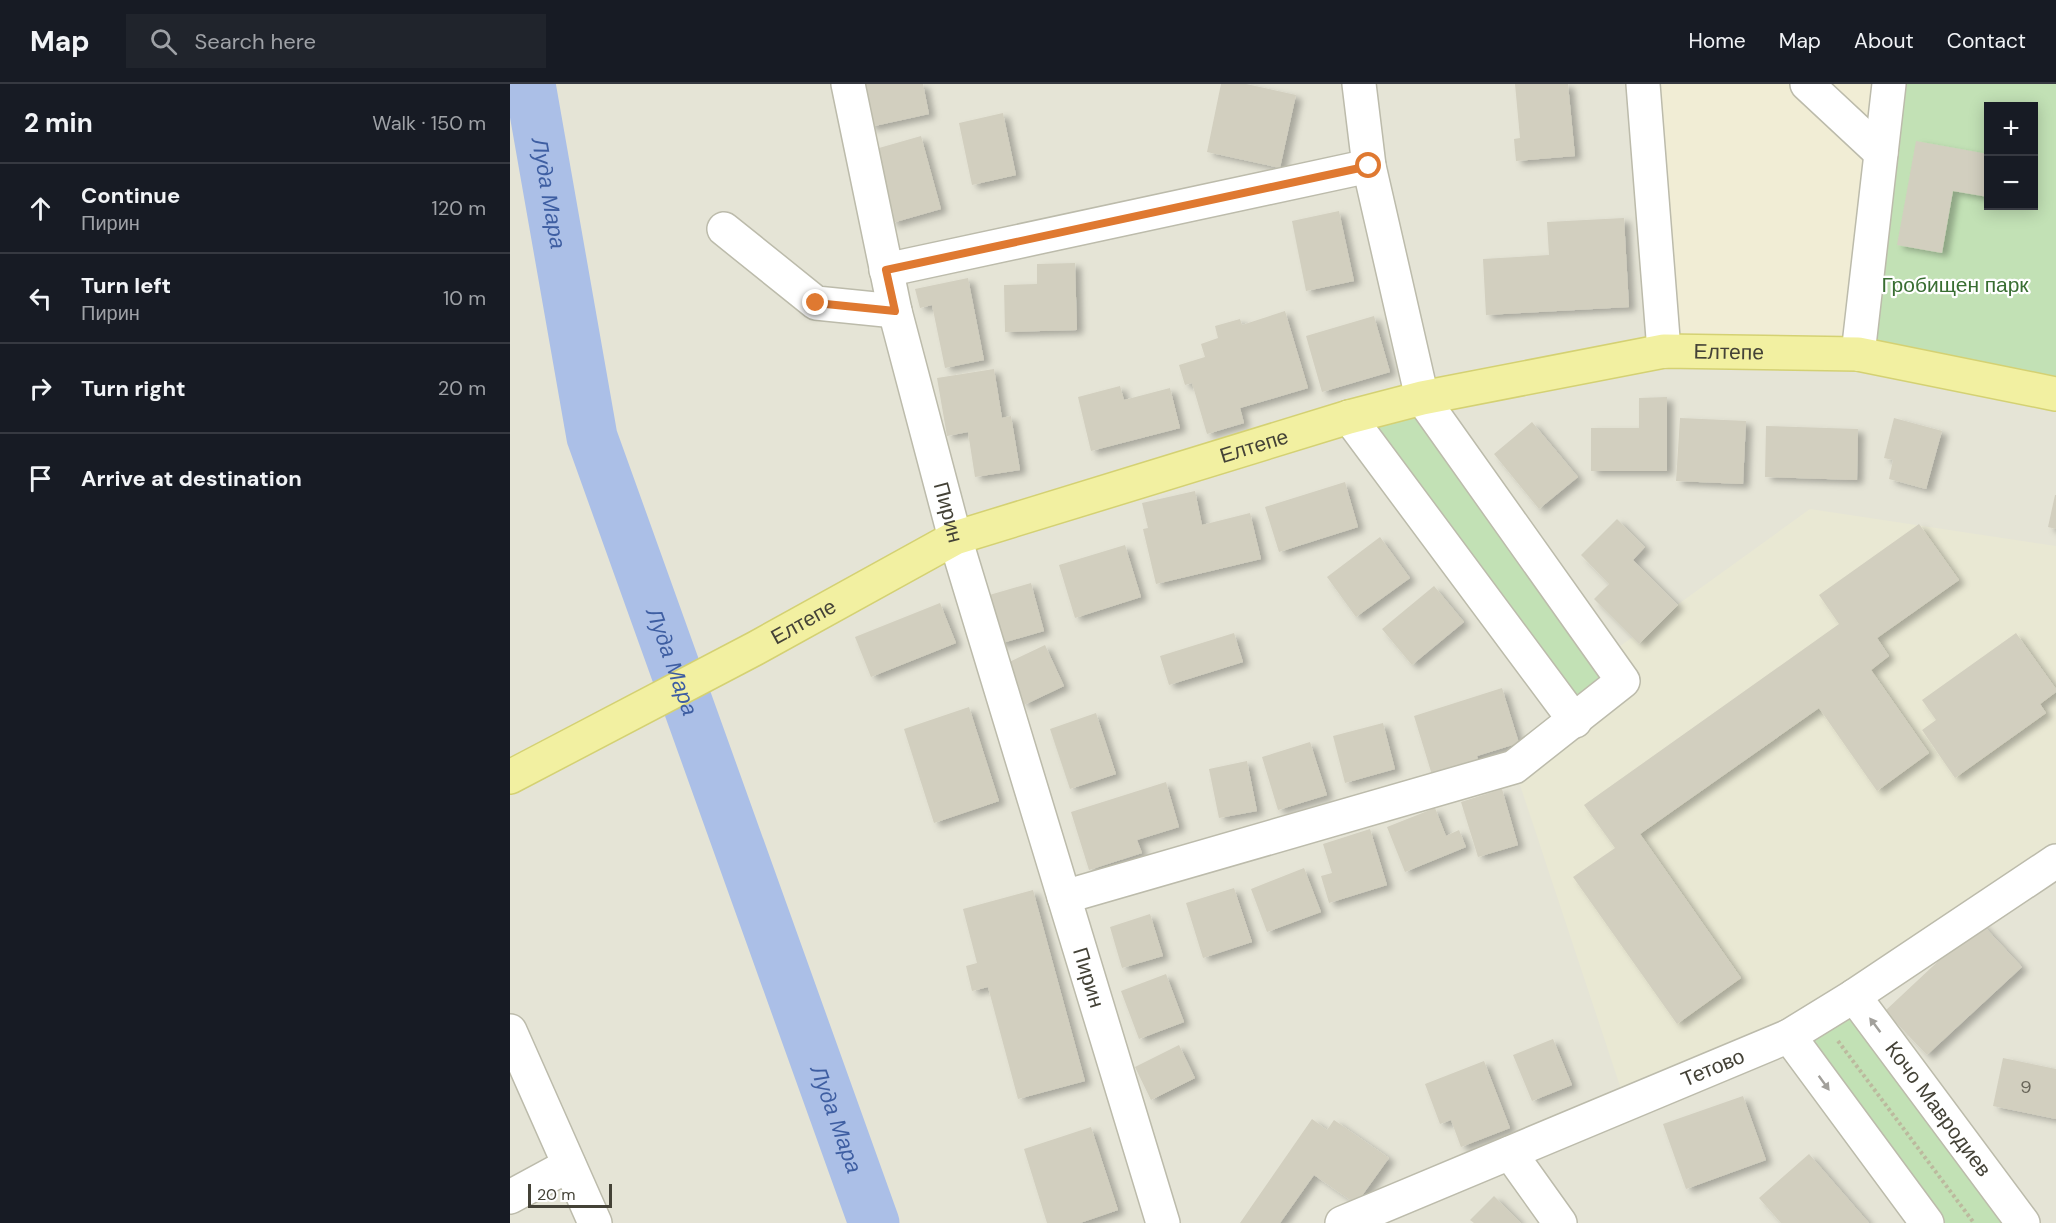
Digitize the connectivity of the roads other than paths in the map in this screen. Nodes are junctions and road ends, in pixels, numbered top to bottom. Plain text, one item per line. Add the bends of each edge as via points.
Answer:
1 (848, 84) edge
2 (1359, 84) edge
3 (1643, 84) edge
4 (1807, 84) edge
5 (1889, 84) edge
6 (1881, 153) junction
7 (1369, 166) junction
8 (724, 229) dead end
9 (886, 270) junction
10 (895, 311) junction
11 (1664, 351) junction
12 (1858, 354) junction
13 (2056, 394) edge
14 (1422, 398) junction
15 (1349, 417) junction
16 (955, 538) junction
17 (1575, 721) junction
18 (510, 777) edge
19 (2056, 861) edge
20 (1064, 897) junction
21 (1854, 996) junction
22 (510, 1031) edge
23 (1789, 1036) junction
24 (1510, 1153) junction
25 (569, 1165) junction
26 (510, 1197) edge
27 (595, 1223) edge
28 (1163, 1223) edge
29 (1342, 1223) edge
30 (1560, 1223) edge
31 (1927, 1223) edge
32 (2023, 1223) edge

1 - 9 street, Пирин
2 - 7 street
3 - 11 street
4 - 6 street
5 - 6 street
6 - 12 street
7 - 9 street
7 - 14 street
8 - 10 street via 816,303
9 - 10 street, Пирин
10 - 16 street, Пирин
11 - 12 main road, Елтепе
11 - 14 main road, Елтепе
12 - 13 main road, Елтепе
14 - 15 main road, Елтепе
14 - 17 street via 1623,681
15 - 16 main road, Елтепе
15 - 17 street
16 - 18 main road, Елтепе
16 - 20 street, Пирин
17 - 20 street via 1514,767
19 - 21 street, Тетово
20 - 28 street, Пирин
21 - 23 street, Тетово
32 -> 21 street, Кочо Мавродиев
22 - 25 street
23 - 24 street, Тетово
23 -> 31 street
24 - 29 street, Тетово
24 - 30 street
25 - 26 street
25 - 27 street

